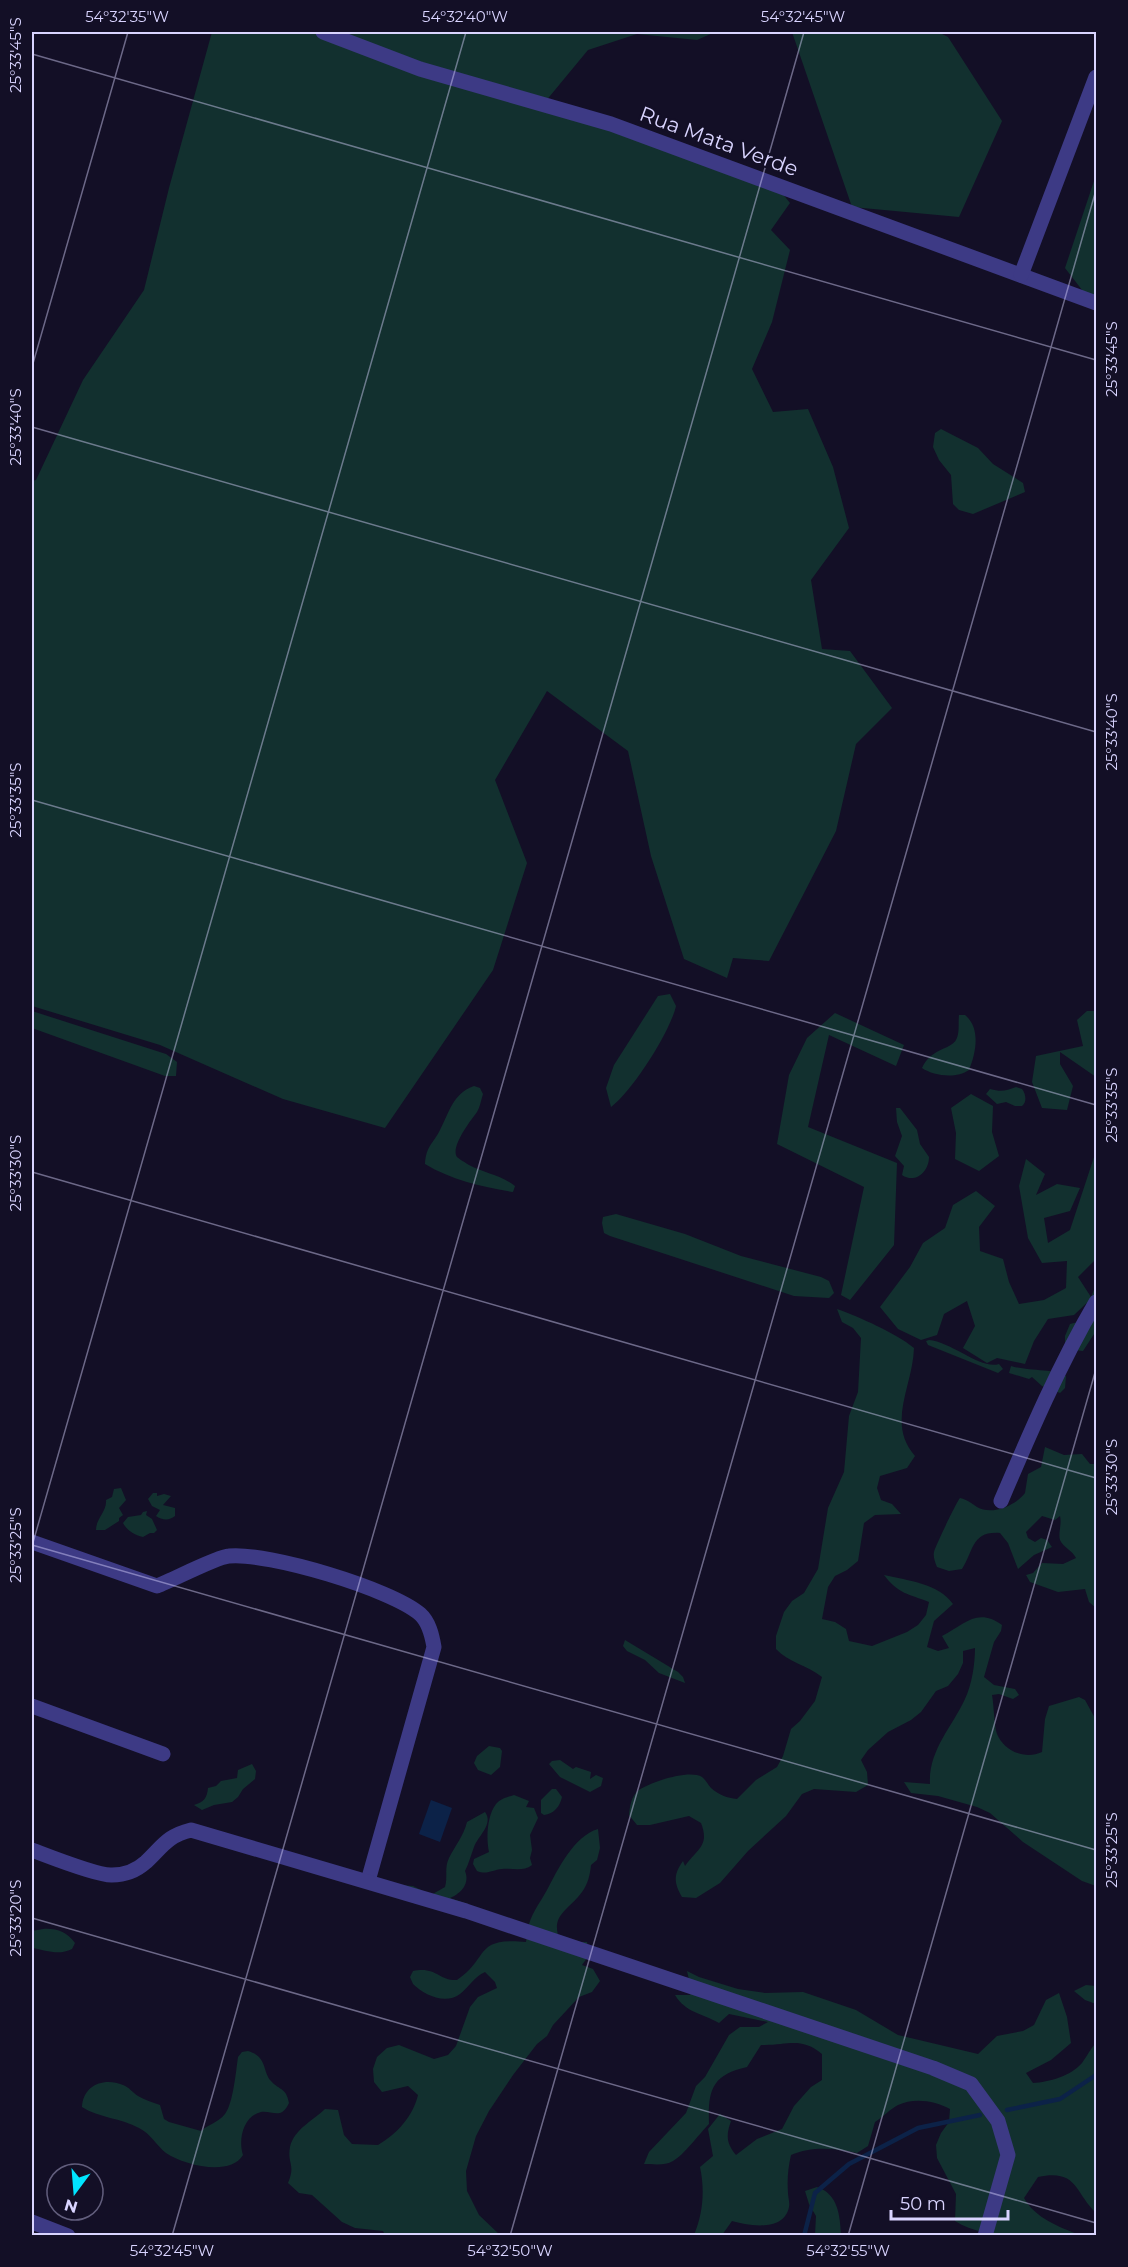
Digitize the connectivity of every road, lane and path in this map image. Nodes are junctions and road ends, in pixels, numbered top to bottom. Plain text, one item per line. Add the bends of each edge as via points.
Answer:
1 (323, 32) edge
2 (1096, 77) edge
3 (1021, 275) junction
4 (1096, 303) edge
5 (1096, 1302) edge
6 (1001, 1501) dead end
7 (32, 1542) edge
8 (32, 1706) edge
9 (163, 1754) dead end
10 (32, 1850) edge
11 (368, 1881) junction
12 (32, 2222) edge
13 (68, 2235) edge
14 (985, 2235) edge

1 - 3 street, Rua Mata Verde via 420,69 611,124
2 - 3 street
3 - 4 street, Rua Mata Verde
5 - 6 street via 1049,1392
7 - 11 street via 158,1586 227,1556 261,1558 321,1572 397,1600 421,1615 432,1631 434,1647
8 - 9 street
10 - 11 street via 110,1876 130,1873 176,1833 191,1830
11 - 14 street via 812,2026 970,2084 998,2121 1008,2155
12 - 13 street

